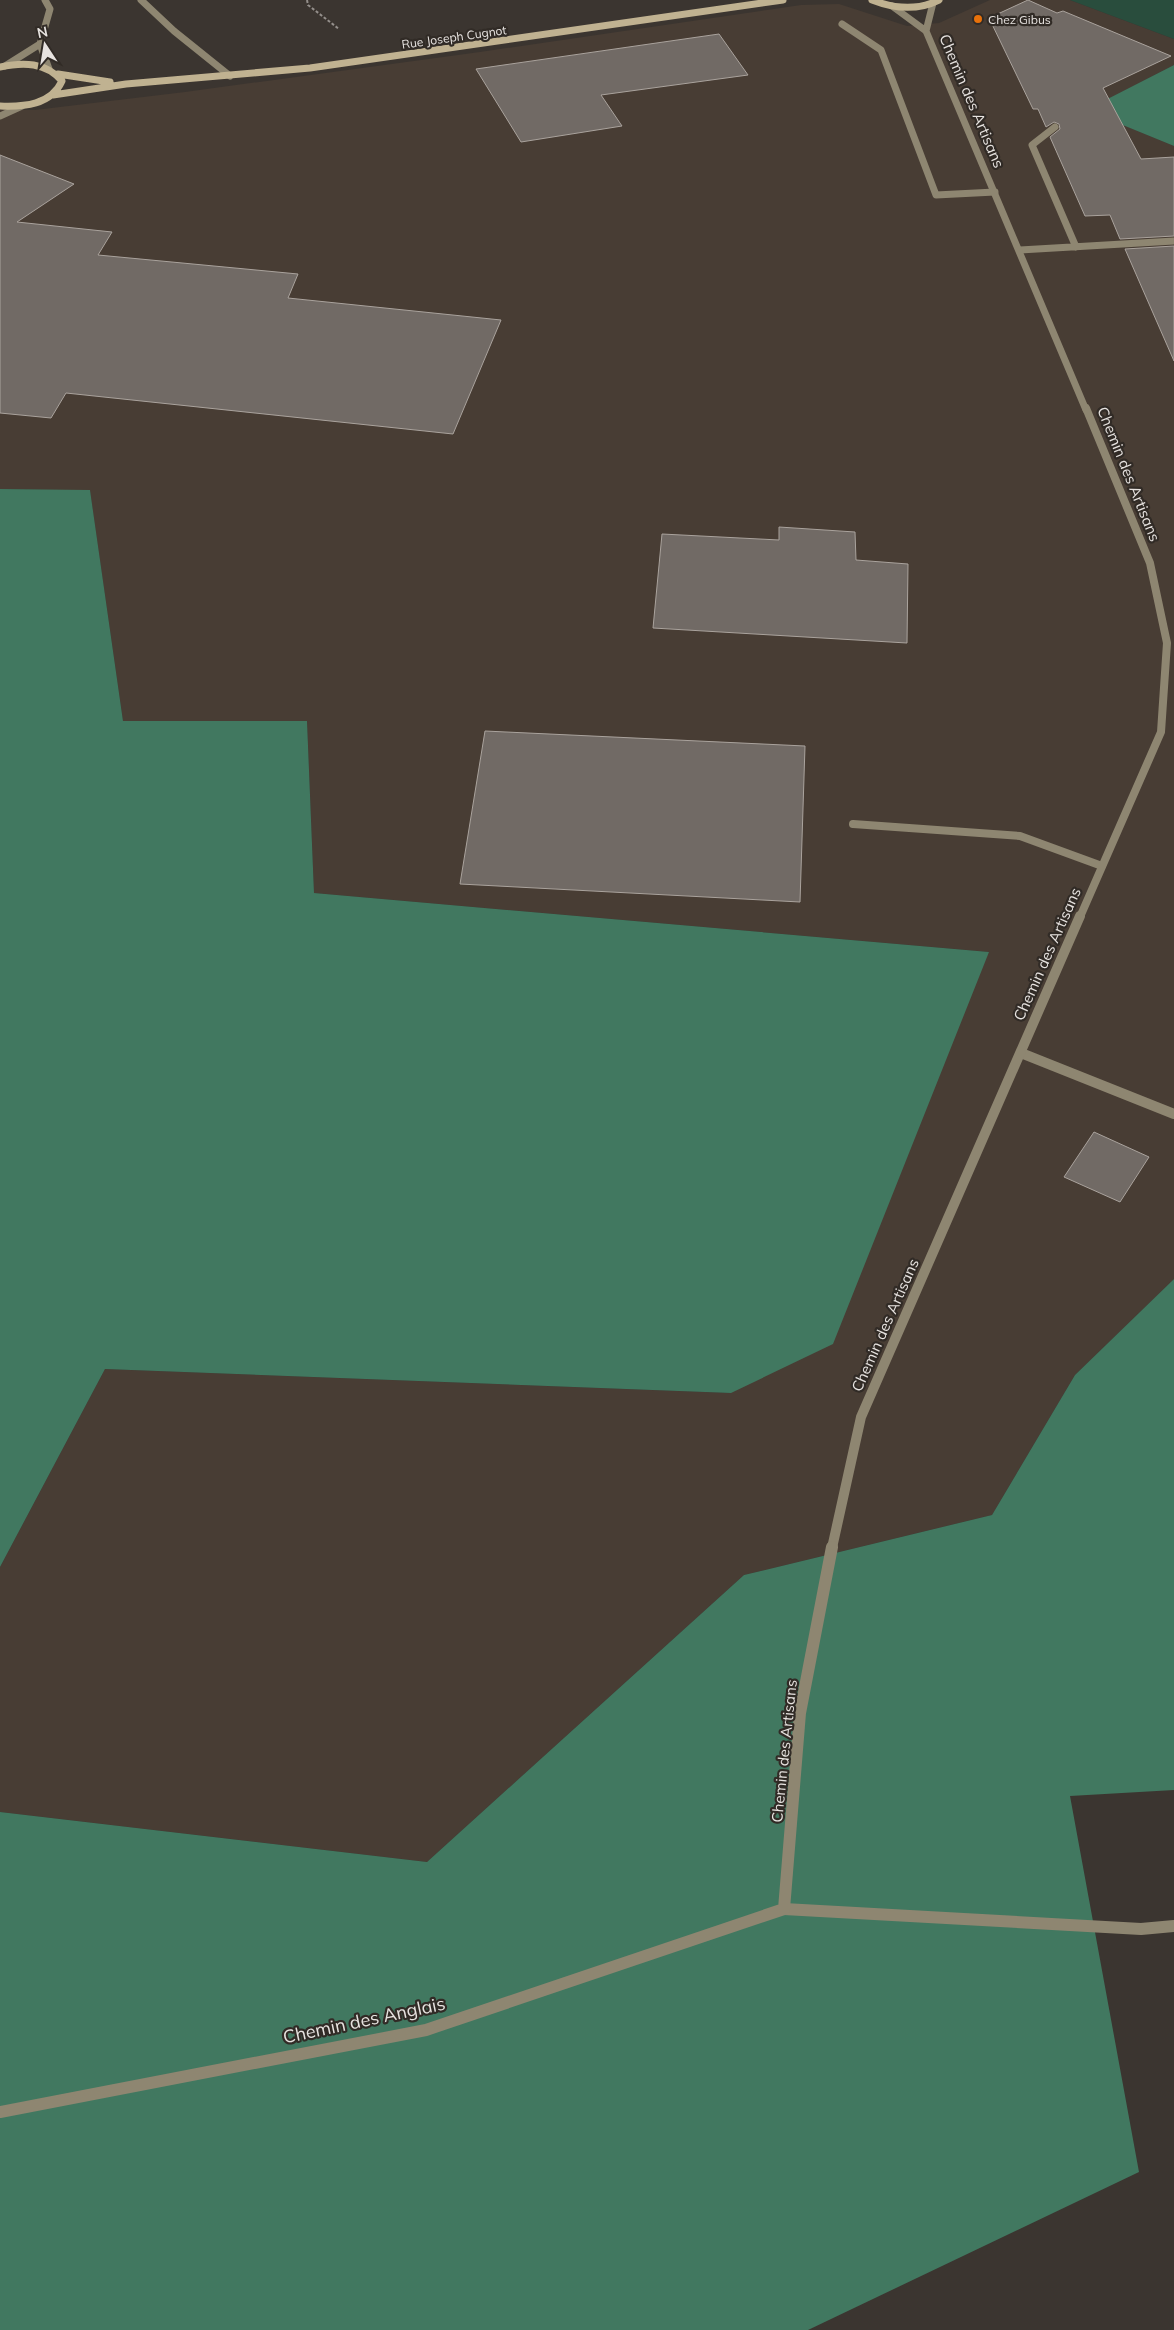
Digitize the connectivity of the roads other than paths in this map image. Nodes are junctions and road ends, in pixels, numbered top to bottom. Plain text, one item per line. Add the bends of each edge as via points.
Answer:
1 (45, 0) edge
2 (141, 0) edge
3 (783, 0) edge
4 (872, 0) edge
5 (936, 2) edge
6 (892, 6) junction
7 (842, 24) dead end
8 (926, 31) junction
9 (40, 44) junction
10 (2, 66) edge
11 (49, 69) junction
12 (58, 74) junction
13 (230, 76) junction
14 (126, 84) junction
15 (53, 95) junction
16 (0, 106) edge
17 (22, 106) junction
18 (0, 116) edge
19 (1055, 128) dead end
20 (995, 192) junction
21 (1174, 241) edge
22 (1076, 247) junction
23 (1020, 250) junction
24 (853, 824) dead end
25 (1102, 866) junction
26 (1020, 1053) junction
27 (1174, 1114) edge
28 (784, 1909) junction
29 (1174, 1926) edge
30 (0, 2112) edge

1 - 9 street via 50,9
2 - 13 street
3 - 13 main road, Rue Joseph Cugnot via 421,53
4 - 6 main road
5 - 6 main road via 915,8
5 - 8 street, Chemin des Artisans
6 - 8 street, Chemin des Artisans
7 - 20 street via 881,50 936,194
8 - 20 street, Chemin des Artisans
9 - 10 street
9 - 11 street
10 - 11 main road via 28,65
11 - 12 main road, Rue Joseph Cugnot
12 - 14 main road, Rue Joseph Cugnot via 80,80
12 - 15 main road via 62,81
13 - 14 main road, Rue Joseph Cugnot
14 - 15 main road, Rue Joseph Cugnot
15 - 17 main road, Rue Joseph Cugnot
16 - 17 main road, Rue Joseph Cugnot
17 - 18 street
19 - 22 street via 1032,145
20 - 23 street, Chemin des Artisans
21 - 22 street
22 - 23 street
23 - 25 street, Chemin des Artisans via 1150,563 1167,643 1161,732
24 - 25 street via 1020,836
25 - 26 street, Chemin des Artisans
26 - 27 street
26 - 28 street, Chemin des Artisans via 861,1417 800,1713
28 - 29 street via 1141,1929
28 - 30 street, Chemin des Anglais via 426,2030

